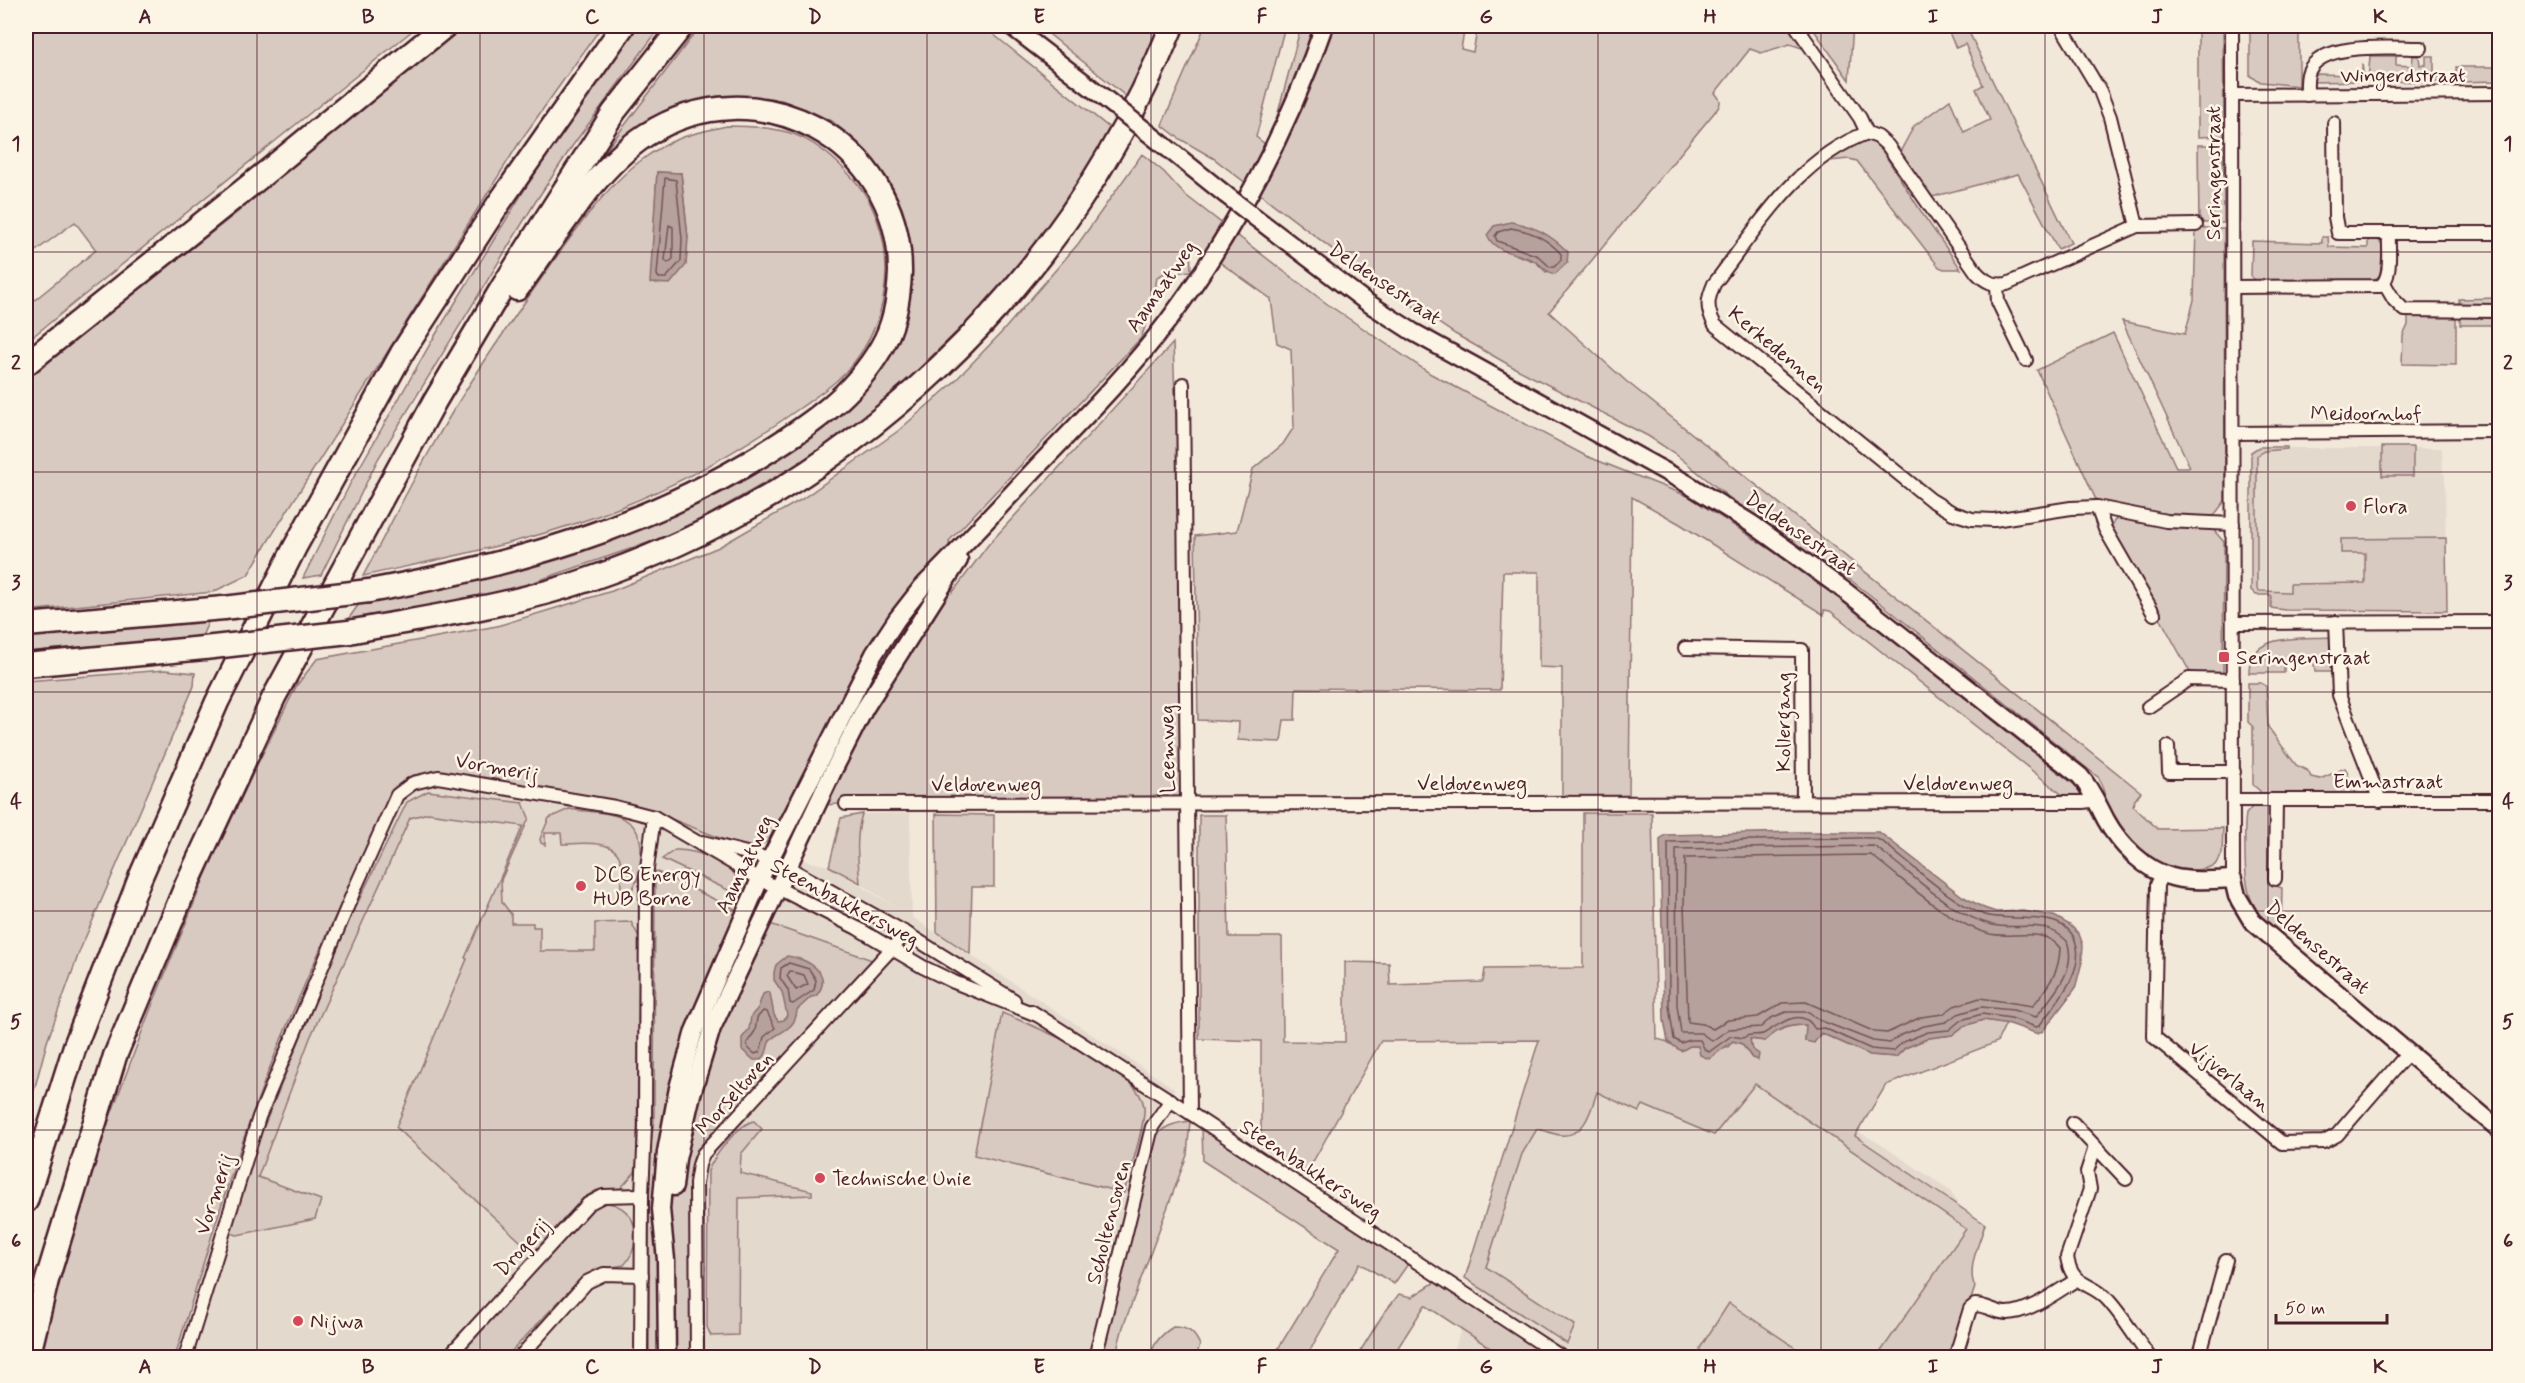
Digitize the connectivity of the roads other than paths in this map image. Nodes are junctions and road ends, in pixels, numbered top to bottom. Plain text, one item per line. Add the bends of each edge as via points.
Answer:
1 (445, 26) edge
2 (623, 26) edge
3 (682, 26) edge
4 (1011, 26) edge
5 (1172, 26) edge
6 (1324, 26) edge
7 (1796, 26) edge
8 (2061, 26) edge
9 (2232, 26) edge
10 (2421, 48) dead end
11 (2499, 93) edge
12 (2232, 95) junction
13 (2307, 95) junction
14 (2334, 123) dead end
15 (1867, 133) junction
16 (2196, 225) dead end
17 (2137, 226) junction
18 (2499, 233) edge
19 (2389, 234) junction
20 (2385, 283) junction
21 (1997, 285) junction
22 (2233, 287) junction
23 (2499, 311) edge
24 (2026, 360) dead end
25 (26, 364) edge
26 (1183, 384) dead end
27 (435, 401) junction
28 (2499, 431) edge
29 (2233, 433) junction
30 (2097, 507) junction
31 (2233, 525) junction
32 (976, 533) junction
33 (2154, 614) dead end
34 (2336, 622) junction
35 (2499, 622) edge
36 (2233, 623) junction
37 (26, 625) edge
38 (1685, 648) dead end
39 (26, 664) edge
40 (2234, 680) junction
41 (2148, 707) dead end
42 (2168, 747) dead end
43 (2234, 772) junction
44 (2097, 800) junction
45 (2233, 800) junction
46 (2276, 800) junction
47 (2499, 800) edge
48 (2380, 801) junction
49 (1803, 802) junction
50 (846, 804) dead end
51 (1187, 804) junction
52 (654, 817) junction
53 (696, 840) junction
54 (770, 860) junction
55 (789, 868) junction
56 (2162, 874) junction
57 (760, 879) junction
58 (2234, 879) junction
59 (2275, 879) dead end
60 (778, 889) junction
61 (906, 933) junction
62 (892, 948) junction
63 (1037, 1015) junction
64 (2408, 1053) junction
65 (1170, 1100) junction
66 (1190, 1113) junction
67 (2073, 1123) dead end
68 (2499, 1130) edge
69 (2095, 1147) junction
70 (2127, 1179) dead end
71 (642, 1195) junction
72 (26, 1201) edge
73 (666, 1260) junction
74 (2226, 1260) dead end
75 (642, 1275) junction
76 (2076, 1280) junction
77 (28, 1358) edge
78 (185, 1358) edge
79 (447, 1358) edge
80 (519, 1358) edge
81 (641, 1358) edge
82 (667, 1358) edge
83 (697, 1358) edge
84 (1095, 1358) edge
85 (1563, 1358) edge
86 (1955, 1358) edge
87 (2150, 1358) edge
88 (2199, 1358) edge

1 - 25 highway
2 - 72 highway via 499,203 402,353 295,547 217,702 140,878 75,1046
3 - 27 highway via 614,112
4 - 44 main road, Deldensestraat, bridge via 1256,218 1413,332 1686,483 1779,542 2080,776
5 - 39 highway, bridge via 1140,101 1090,186 1023,280 922,384 819,464 738,515 586,581 512,601 349,632
6 - 32 main road, Aamaatweg via 1268,158 1189,290 1104,398
7 - 15 street
8 - 17 street via 2100,91 2110,117
9 - 12 street, Seringenstraat
10 - 13 street, Wingerdstraat via 2333,52 2321,57 2308,72
11 - 13 street, Wingerdstraat
12 - 13 street, Wingerdstraat
12 - 22 street, Seringenstraat
14 - 19 street via 2338,233
15 - 21 street via 1888,146 1977,273
15 - 30 street, Kerkedennen via 1815,163 1789,187 1714,284 1706,301 1715,325 1931,500 1953,513 1994,520
16 - 17 street
17 - 21 street
18 - 19 street
19 - 20 street
20 - 22 street via 2373,288
20 - 23 street via 2404,310
21 - 24 street via 1998,302
22 - 29 street, Seringenstraat
26 - 51 street, Leemweg
27 - 37 highway, bridge via 594,182 621,154 667,124 697,112 726,107 783,113 830,135 855,157 885,199 900,251 897,305 882,346 856,383 819,417 697,492 622,526 515,560 369,591
27 - 77 highway via 274,697 186,886 115,1056 47,1280
28 - 29 street, Meidoornhof
29 - 31 street, Seringenstraat
30 - 31 street, Kerkedennen via 2166,521
30 - 33 street via 2105,529
31 - 36 street, Seringenstraat
32 - 54 main road, Aamaatweg via 922,587 874,654
32 - 55 main road, Aamaatweg via 866,708
34 - 35 street
34 - 36 street
34 - 48 street via 2339,695
36 - 40 street, Seringenstraat
38 - 49 street, Kollergang via 1802,650
40 - 41 street via 2189,679
40 - 43 street, Seringenstraat
42 - 43 street via 2169,772
43 - 45 street, Seringenstraat
44 - 49 street, Veldovenweg
44 - 56 main road, Deldensestraat via 2120,840
45 - 46 street, Emmastraat
45 - 58 street, Seringenstraat
46 - 48 street, Emmastraat
46 - 59 street
47 - 48 street, Emmastraat
49 - 51 street, Veldovenweg
50 - 51 street, Veldovenweg
51 - 66 street, Leemweg
52 - 53 street, Vormerij
52 - 71 street via 646,876
52 - 78 street, Vormerij via 438,777 413,783 397,795 259,1117
53 - 54 street, Steenbakkersweg
53 - 57 street, Steenbakkersweg
54 - 55 street, Steenbakkersweg
54 - 57 main road, Aamaatweg
55 - 60 main road, Aamaatweg
55 - 61 street, Steenbakkersweg
56 - 58 main road, Deldensestraat via 2174,878
56 - 64 street, Vijverlaan via 2157,885 2154,1037 2282,1143 2324,1142 2337,1136
57 - 60 street, Steenbakkersweg
57 - 73 main road, Aamaatweg via 694,1031 678,1088 661,1209
58 - 64 main road, Deldensestraat via 2237,896 2252,921
60 - 62 street, Steenbakkersweg
60 - 73 main road, Aamaatweg via 712,1028 692,1094 677,1159
61 - 62 street, Morseltoven
61 - 63 street, Steenbakkersweg
62 - 63 street, Steenbakkersweg via 954,982
62 - 83 street, Morseltoven via 703,1154 696,1183
63 - 65 street, Steenbakkersweg
64 - 68 main road, Deldensestraat
65 - 66 street, Steenbakkersweg
65 - 84 street, Scholtensoven via 1152,1127
66 - 85 street, Steenbakkersweg
67 - 69 street
69 - 70 street
69 - 76 street via 2087,1172 2090,1189 2067,1257
71 - 75 street
71 - 79 street, Drogerij via 603,1196 588,1204
73 - 82 main road, Aamaatweg
74 - 88 street
75 - 80 street via 604,1274 587,1282
75 - 81 street
76 - 86 street via 2015,1312 1975,1305 1970,1309
76 - 87 street via 2107,1299

